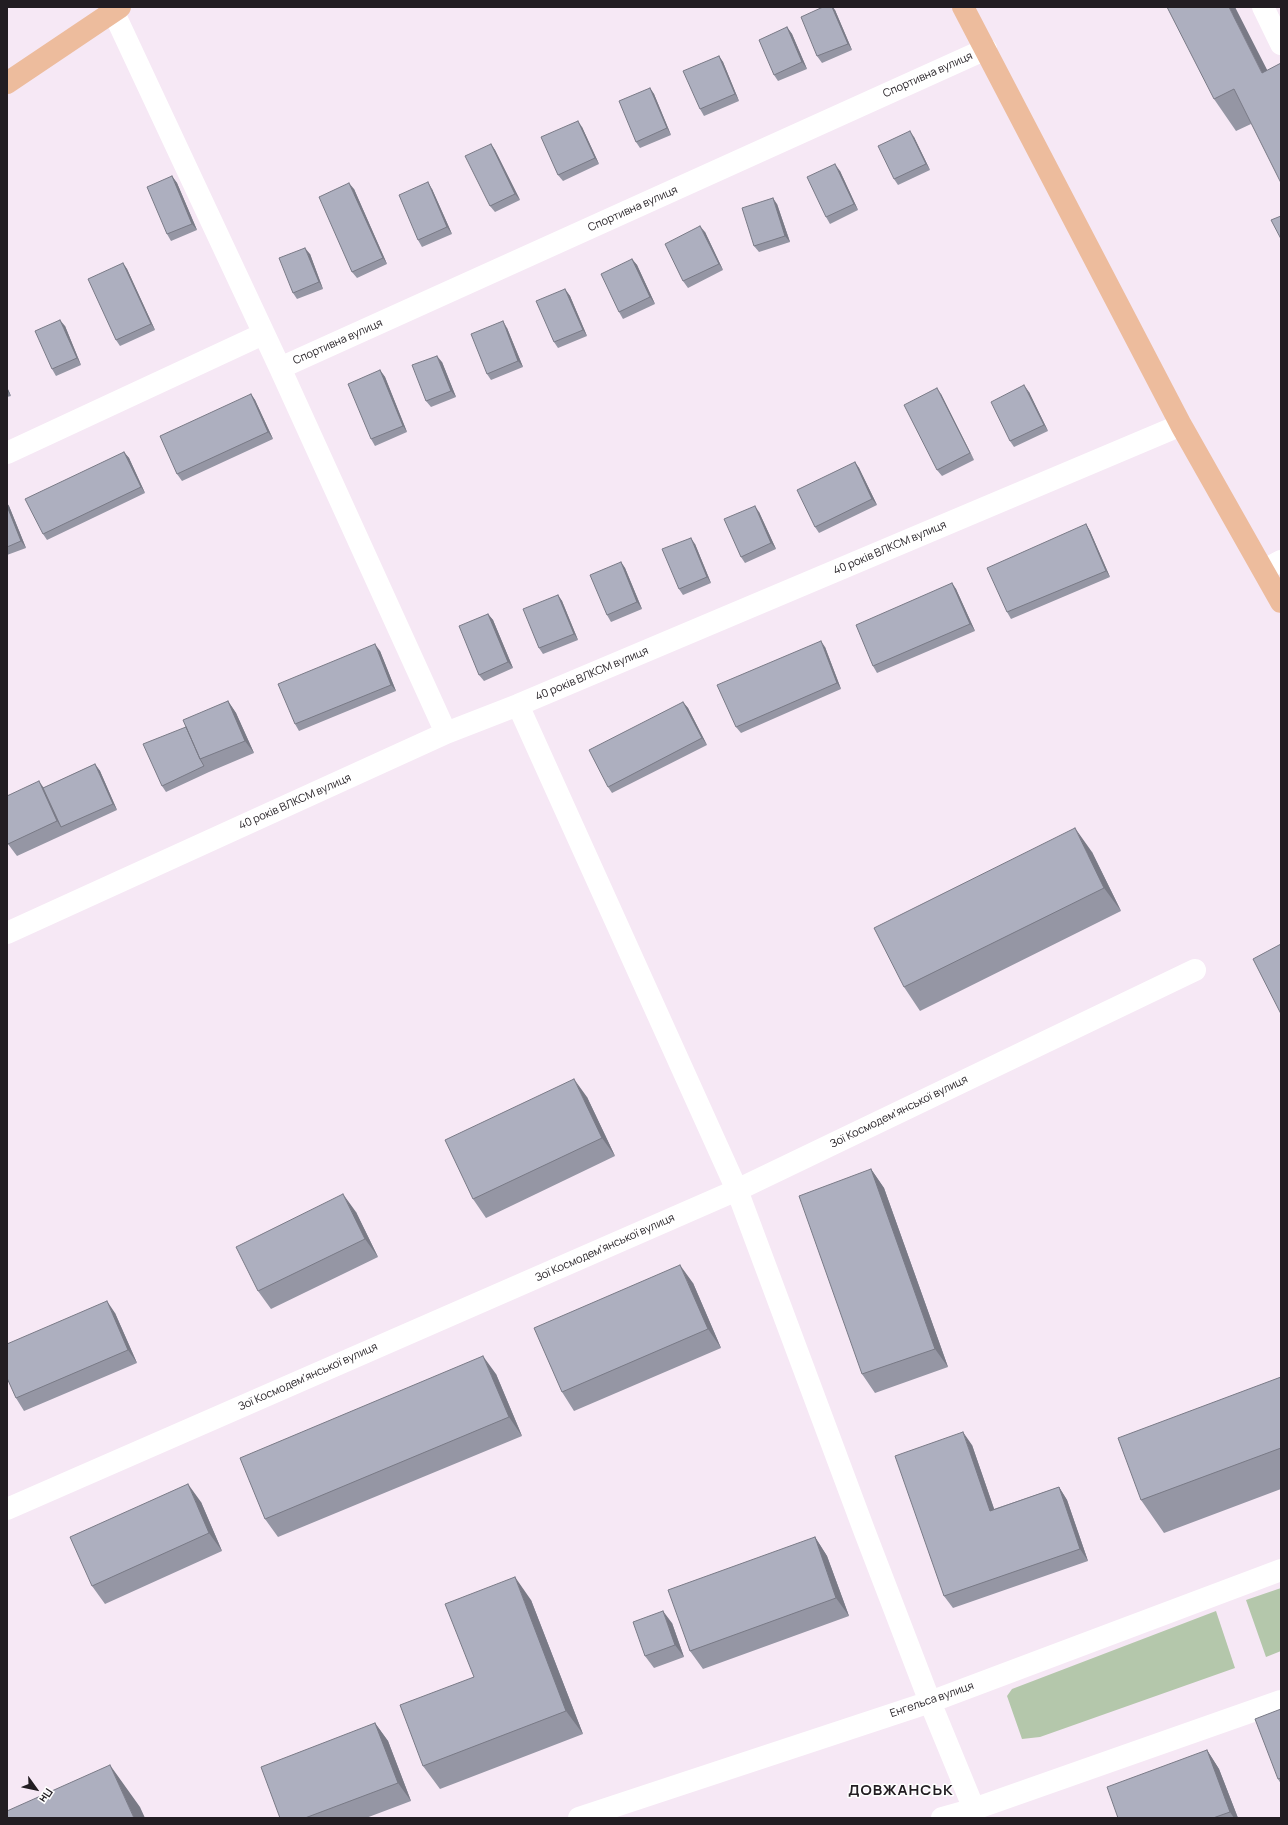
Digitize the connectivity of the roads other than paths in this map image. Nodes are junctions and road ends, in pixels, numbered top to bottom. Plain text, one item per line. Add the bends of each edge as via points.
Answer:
1 (963, 7) edge
2 (1263, 7) edge
3 (117, 9) edge
4 (1281, 44) edge
5 (986, 49) junction
6 (7, 83) edge
7 (263, 334) junction
8 (280, 368) junction
9 (1181, 425) junction
10 (7, 453) edge
11 (1273, 566) edge
12 (1281, 602) edge
13 (518, 705) junction
14 (446, 733) junction
15 (7, 933) edge
16 (1195, 970) dead end
17 (737, 1190) junction
18 (7, 1508) edge
19 (1281, 1570) edge
20 (1281, 1701) edge
21 (930, 1702) junction
22 (974, 1809) junction
23 (579, 1818) edge
24 (942, 1818) edge

1 - 5 main road
2 - 4 street
3 - 6 main road
3 - 7 street
5 - 8 street, Спортивна вулиця
5 - 9 main road
7 - 8 street
7 - 10 street
8 - 14 street
9 - 11 main road
9 - 13 street, 40 років ВЛКСМ вулиця
11 - 12 main road
13 - 14 street, 40 років ВЛКСМ вулиця
13 - 17 street
14 - 15 street, 40 років ВЛКСМ вулиця
16 - 17 street, Зої Космодем’янської вулиця
17 - 18 street, Зої Космодем’янської вулиця
17 - 21 street
19 - 21 street, Енгельса вулиця
20 - 22 street
21 - 22 street
21 - 23 street, Енгельса вулиця
22 - 24 street

